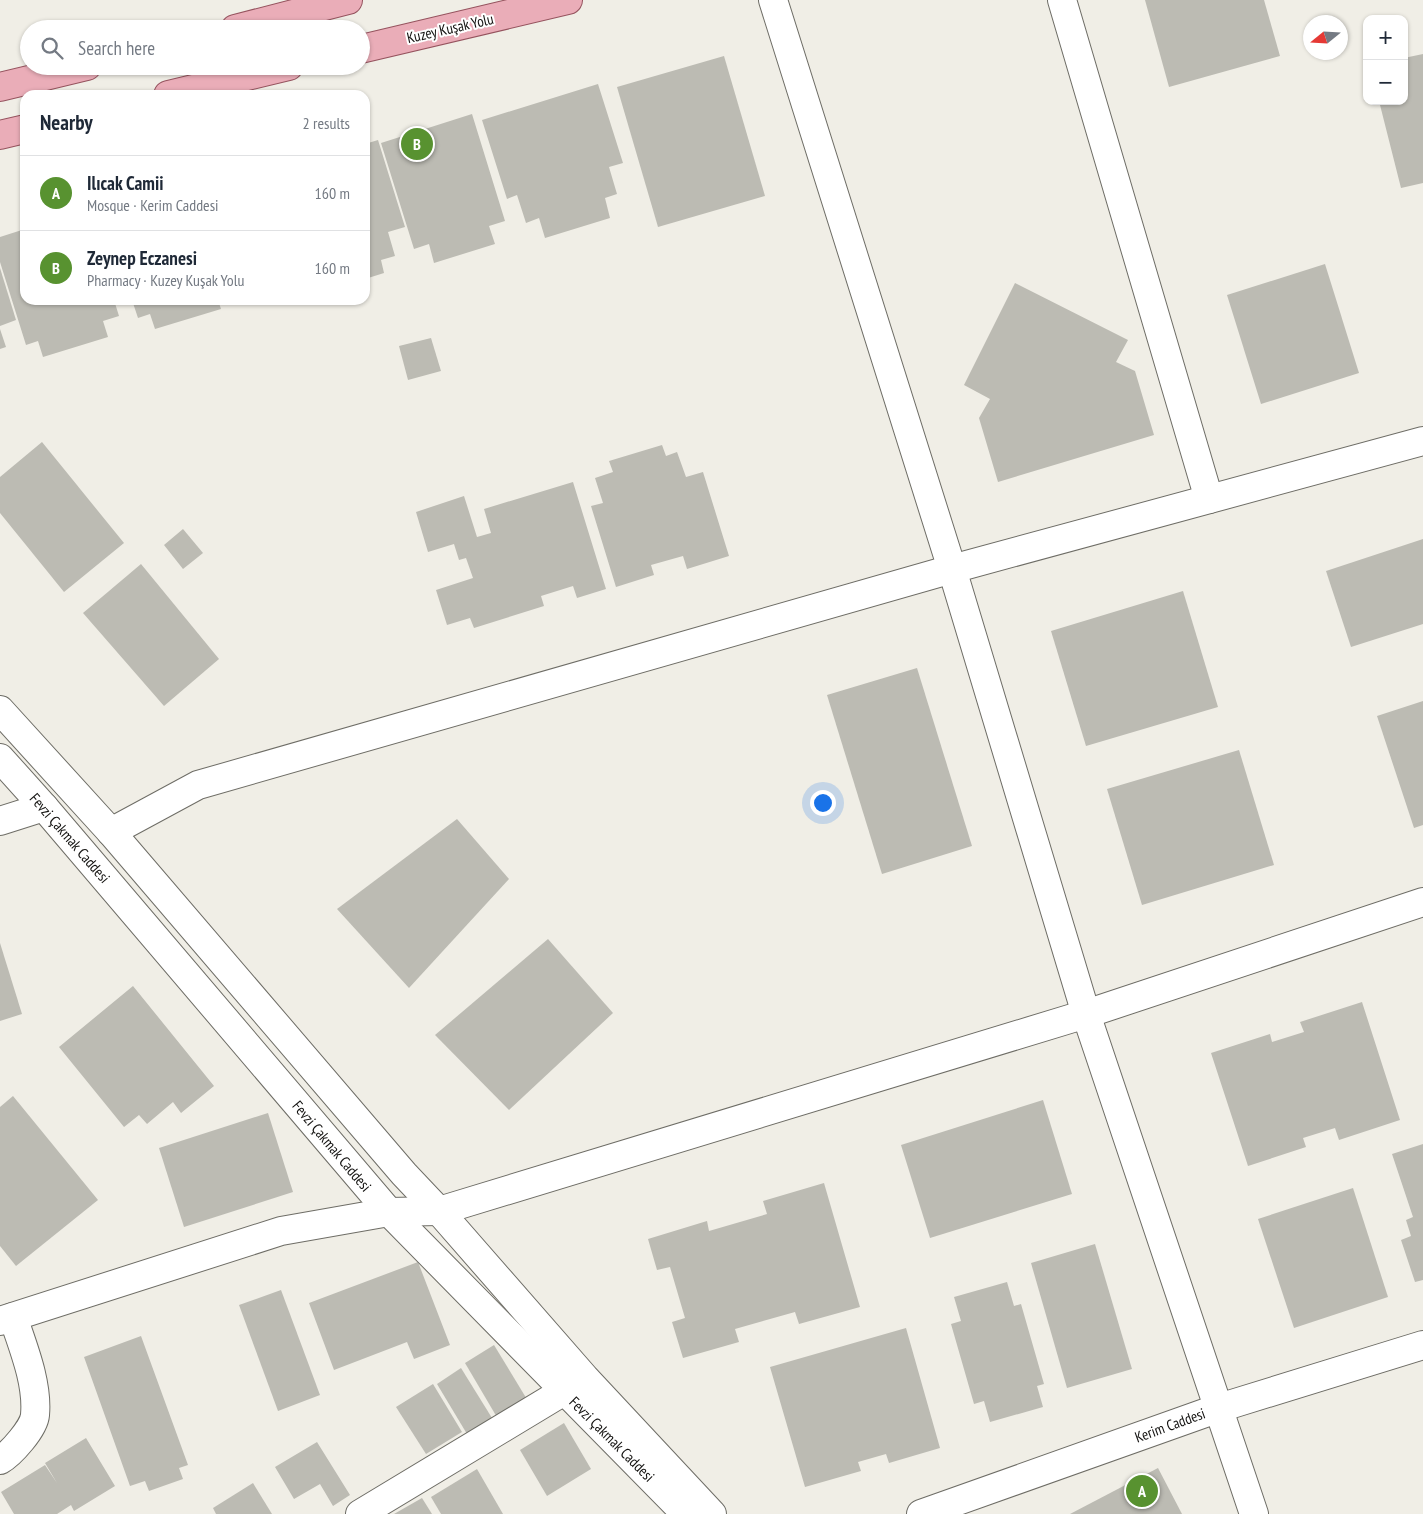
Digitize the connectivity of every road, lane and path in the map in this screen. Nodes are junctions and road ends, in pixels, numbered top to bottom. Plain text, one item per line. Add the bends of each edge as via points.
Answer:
1 (348, 0) edge
2 (568, 0) edge
3 (773, 0) edge
4 (1062, 0) edge
5 (270, 20) edge
6 (370, 47) edge
7 (51, 75) edge
8 (251, 75) edge
9 (0, 88) edge
10 (189, 90) edge
11 (20, 130) edge
12 (0, 135) edge
13 (1423, 441) edge
14 (1209, 499) junction
15 (952, 569) junction
16 (0, 710) edge
17 (0, 758) edge
18 (44, 807) junction
19 (0, 822) edge
20 (111, 832) junction
21 (1423, 902) edge
22 (1086, 1014) junction
23 (439, 1211) junction
24 (389, 1212) junction
25 (7, 1319) edge
26 (1423, 1345) edge
27 (575, 1384) junction
28 (1219, 1408) junction
29 (0, 1460) edge
30 (360, 1514) edge
31 (686, 1514) edge
32 (712, 1514) edge
33 (921, 1514) edge
34 (1254, 1514) edge

1 - 5 main road
2 - 6 main road, Kuzey Kuşak Yolu
3 - 15 street
4 - 14 street
7 - 9 main road
8 - 10 main road
11 - 12 main road
13 - 14 street
14 - 15 street
15 - 20 street via 198,785
15 - 22 street
16 - 20 street
17 - 18 street, Fevzi Çakmak Caddesi
18 - 19 street
18 - 24 street, Fevzi Çakmak Caddesi
20 - 23 street
21 - 22 street
22 - 23 street
22 - 28 street
23 - 24 street
23 - 27 street
24 - 25 street via 281,1231
24 - 27 street, Fevzi Çakmak Caddesi
25 - 29 street via 34,1386 35,1417 22,1441
26 - 28 street, Kerim Caddesi
27 - 30 street
27 - 31 street, Fevzi Çakmak Caddesi
27 - 32 street
28 - 33 street, Kerim Caddesi
28 - 34 street

